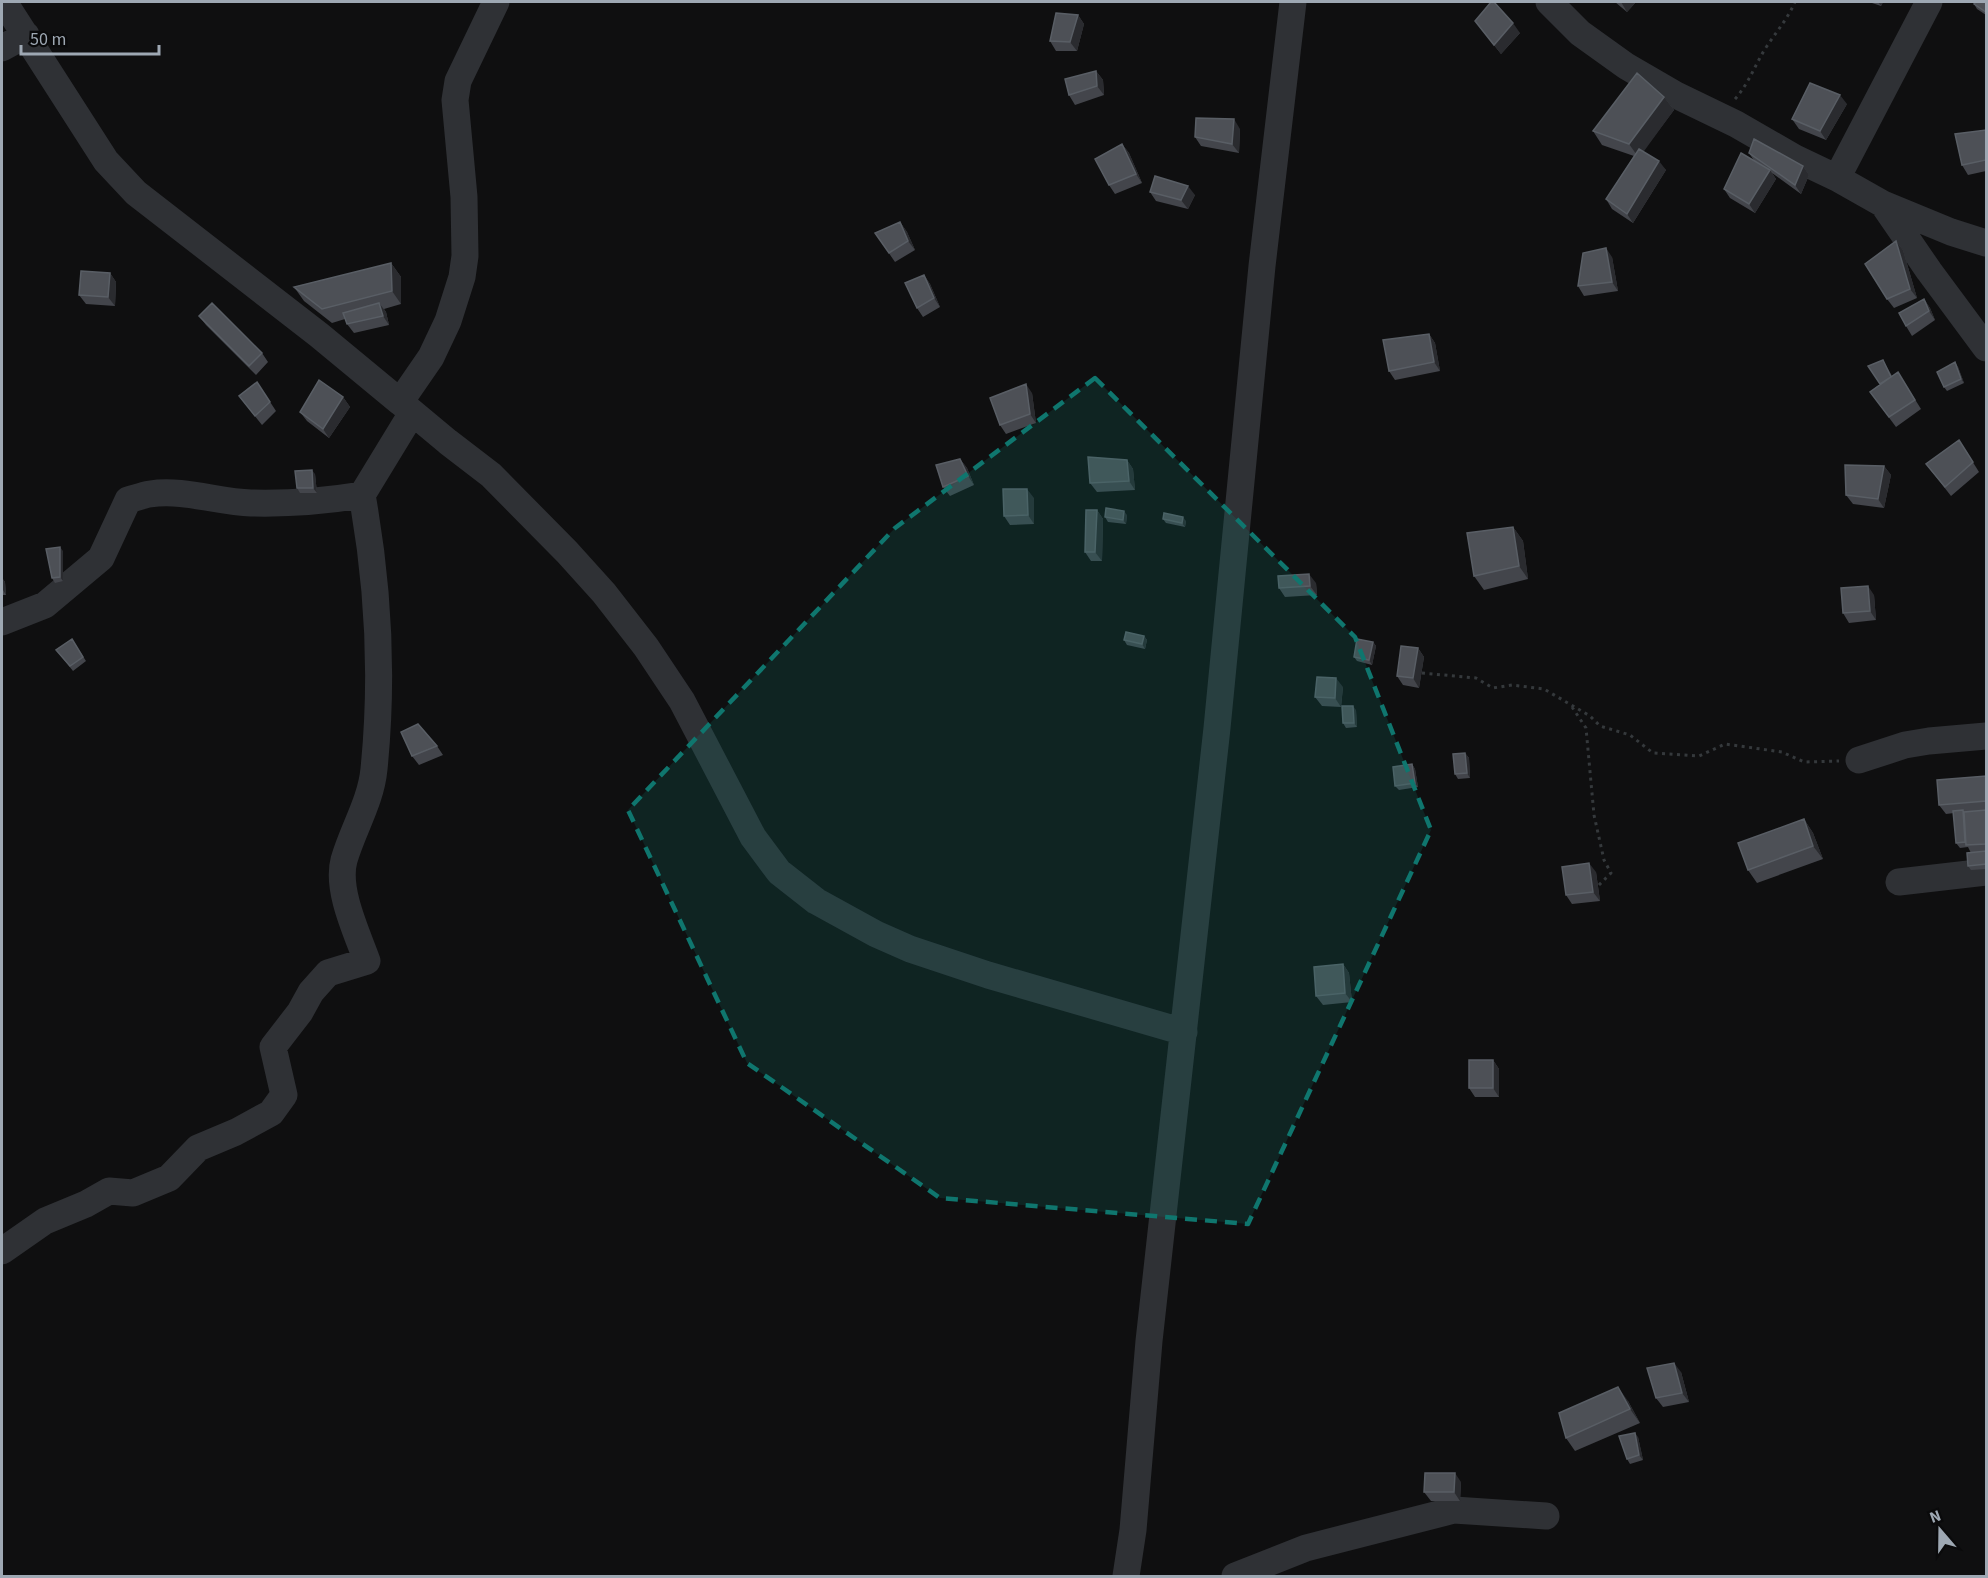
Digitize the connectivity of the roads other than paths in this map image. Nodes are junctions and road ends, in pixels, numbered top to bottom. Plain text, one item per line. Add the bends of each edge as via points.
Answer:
1 (4, 2) edge
2 (496, 2) edge
3 (1293, 2) edge
4 (1549, 2) edge
5 (1929, 2) edge
6 (26, 35) junction
7 (2, 48) edge
8 (1837, 178) junction
9 (1883, 204) junction
10 (1986, 243) edge
11 (1986, 348) edge
12 (406, 407) junction
13 (362, 495) junction
14 (2, 622) edge
15 (1986, 736) edge
16 (1859, 760) road end
17 (1986, 872) edge
18 (1899, 882) dead end
19 (1184, 1032) junction
20 (2, 1251) edge
21 (1546, 1516) dead end
22 (1126, 1576) edge
23 (1234, 1576) edge

1 - 6 street
2 - 12 street via 458,81 455,100 464,197 462,277 448,321
3 - 19 street via 1262,266
4 - 8 street via 1580,33 1626,66
5 - 8 street
6 - 7 street
6 - 12 street via 106,161 136,193
8 - 9 street
9 - 10 street
9 - 11 street
12 - 13 street
12 - 19 street via 491,475 567,552 625,619 682,701 753,837 779,872 816,901 910,949
13 - 14 street via 287,503 249,503 172,493 128,500 101,558 45,605
13 - 20 street via 371,546 378,704 374,771 343,862 342,886 367,961 328,973 273,1047 284,1095 271,1113 198,1148 169,1178 133,1193 109,1191 45,1221
15 - 16 street via 1905,745
17 - 18 street
19 - 22 street
21 - 23 street via 1454,1510 1306,1548

